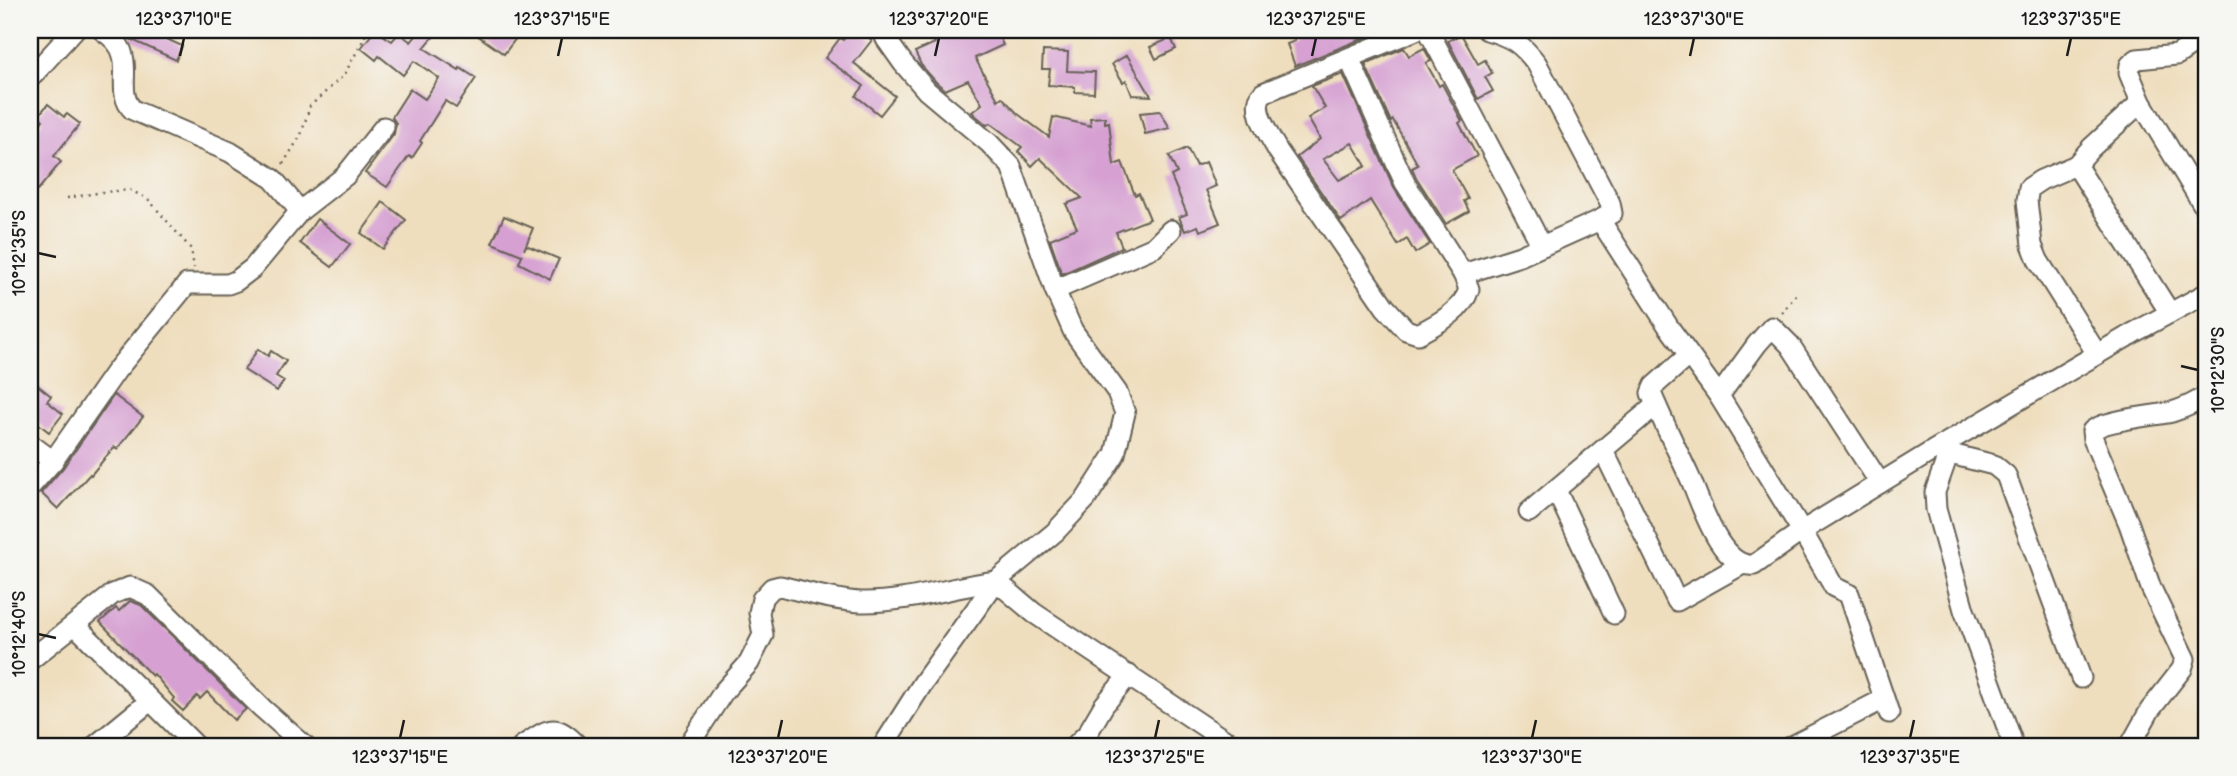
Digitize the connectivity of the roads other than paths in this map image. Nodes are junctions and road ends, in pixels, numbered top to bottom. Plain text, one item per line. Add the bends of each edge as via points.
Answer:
1 (74, 30) edge
2 (102, 30) edge
3 (882, 30) edge
4 (1416, 30) edge
5 (1428, 30) edge
6 (1487, 30) edge
7 (2202, 38) edge
8 (1349, 58) junction
9 (30, 78) edge
10 (2141, 102) junction
11 (384, 127) dead end
12 (2076, 166) junction
13 (300, 211) junction
14 (2207, 211) edge
15 (1600, 220) junction
16 (1171, 230) dead end
17 (1542, 246) junction
18 (1463, 274) junction
19 (1055, 290) junction
20 (2207, 297) edge
21 (2170, 313) junction
22 (2097, 354) junction
23 (1689, 355) junction
24 (2207, 395) edge
25 (1719, 396) junction
26 (1656, 405) junction
27 (30, 444) edge
28 (1603, 450) junction
29 (1941, 452) junction
30 (54, 461) junction
31 (1880, 483) junction
32 (30, 487) edge
33 (1556, 490) junction
34 (1529, 512) dead end
35 (1802, 531) junction
36 (1741, 565) junction
37 (996, 581) junction
38 (1614, 614) dead end
39 (75, 625) junction
40 (30, 660) edge
41 (1129, 674) junction
42 (2081, 678) dead end
43 (150, 701) junction
44 (2011, 737) dead end
45 (1229, 745) edge
46 (95, 746) edge
47 (196, 746) edge
48 (305, 746) edge
49 (522, 746) edge
50 (578, 746) edge
51 (688, 746) edge
52 (883, 746) edge
53 (1075, 746) edge
54 (1792, 746) edge
55 (2130, 746) edge

1 - 9 street
2 - 13 street via 124,56 125,99 133,110 230,152 273,179
3 - 19 street via 927,91 1011,166
4 - 8 street
5 - 17 street
6 - 15 street via 1523,46 1537,64 1610,203 1612,213
7 - 10 street via 2176,55 2133,61 2129,73
8 - 18 street via 1405,183
8 - 18 street via 1263,93 1258,106 1265,128 1385,307 1406,330 1418,334 1457,309 1469,289
10 - 12 street
10 - 14 street
11 - 13 street via 345,176
12 - 21 street
12 - 22 street via 2032,184 2027,200 2032,245
13 - 30 street via 253,268 236,281 187,284 116,371
15 - 17 street
15 - 23 street
16 - 19 street via 1154,247
17 - 18 street
19 - 37 street via 1073,331 1117,392 1125,423 1115,454 1086,499 1055,532
20 - 21 street
21 - 22 street
22 - 29 street
23 - 25 street
23 - 26 street via 1654,386 1651,393
24 - 55 street via 2173,411 2092,431 2151,588 2185,659
25 - 31 street via 1772,327 1790,345
25 - 35 street
26 - 28 street
26 - 36 street via 1706,520
27 - 30 street
28 - 33 street
28 - 36 street via 1677,601
29 - 31 street
29 - 42 street via 1994,465 2006,475
29 - 44 street via 1936,509 1965,610
30 - 32 street
31 - 35 street
33 - 34 street
33 - 38 street
35 - 36 street via 1754,565
35 - 54 street via 1834,587 1849,594 1886,706
37 - 41 street via 1034,613
37 - 51 street via 863,602 772,588 760,606 763,635 754,654
37 - 52 street
39 - 40 street
39 - 43 street
39 - 48 street via 123,589 142,591
41 - 45 street
41 - 53 street
43 - 46 street
43 - 47 street
49 - 50 street via 556,730 565,732

